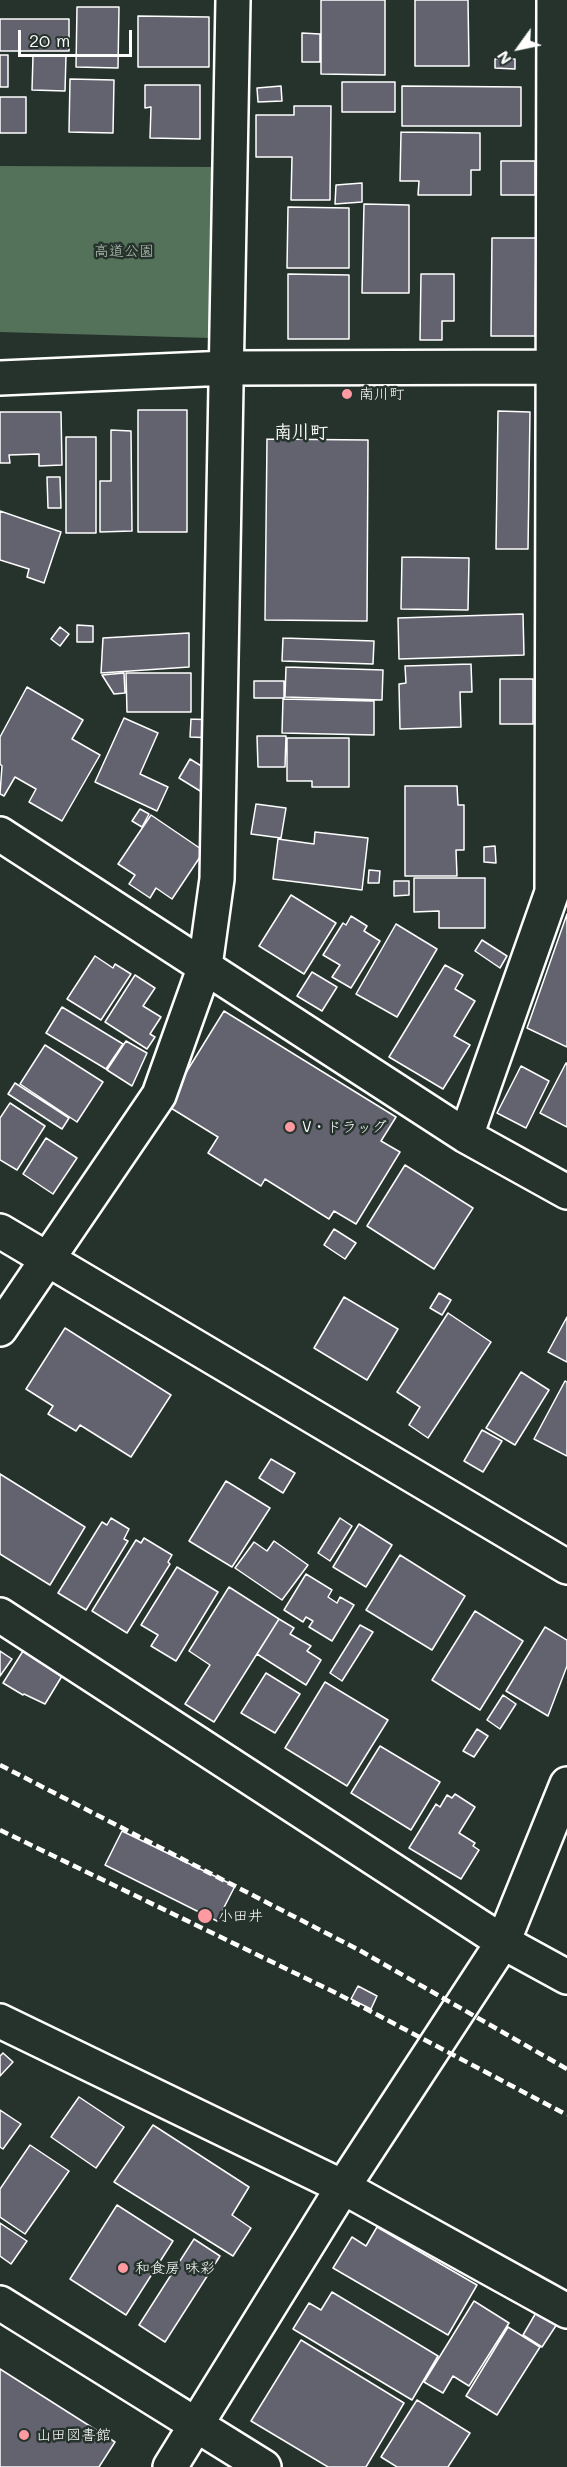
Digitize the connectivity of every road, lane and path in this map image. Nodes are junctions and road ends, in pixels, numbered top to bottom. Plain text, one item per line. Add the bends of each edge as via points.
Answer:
1 (233, 0) edge
2 (554, 0) edge
3 (560, 367) edge
4 (227, 368) junction
5 (0, 378) edge
6 (0, 834) edge
7 (205, 966) junction
8 (466, 1136) junction
9 (567, 1192) edge
10 (0, 1232) edge
11 (47, 1261) junction
12 (0, 1329) edge
13 (567, 1567) edge
14 (0, 1615) edge
15 (567, 1784) edge
16 (503, 1942) junction
17 (567, 1977) edge
18 (0, 2021) edge
19 (343, 2187) junction
20 (0, 2303) edge
21 (567, 2311) edge
22 (197, 2426) junction
23 (170, 2467) edge
24 (264, 2467) edge

1 - 4 street
2 - 3 street
3 - 4 street
3 - 8 street via 552,892
4 - 5 street
4 - 7 street via 217,879
6 - 7 street
7 - 8 street
7 - 11 street via 159,1095
8 - 9 street
10 - 11 street
11 - 12 street
11 - 13 street
14 - 16 street
15 - 16 street
16 - 17 street
16 - 19 street
18 - 19 street
19 - 21 street
19 - 22 street
20 - 22 street
22 - 23 street
22 - 24 street

